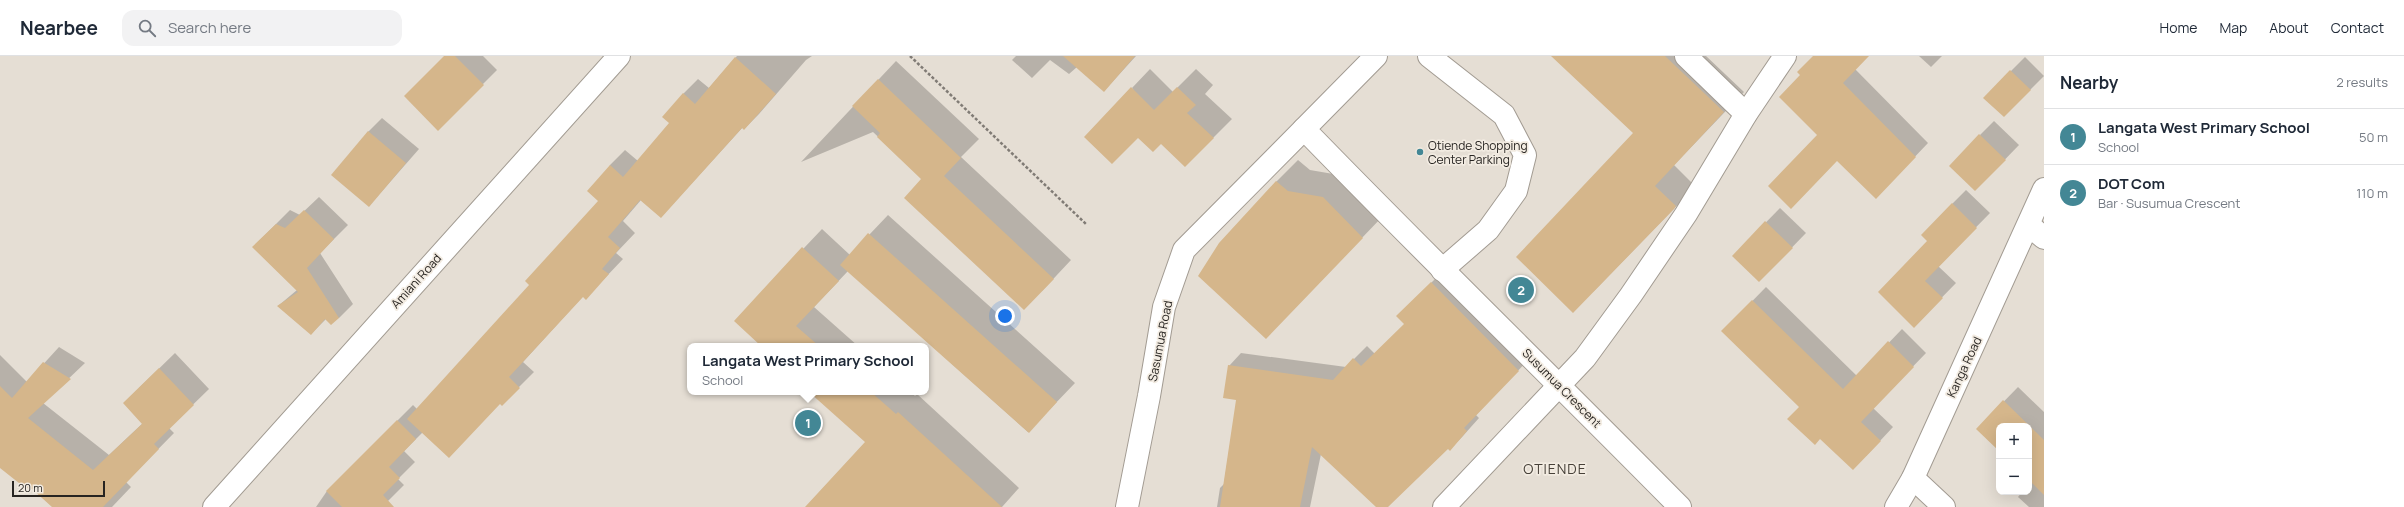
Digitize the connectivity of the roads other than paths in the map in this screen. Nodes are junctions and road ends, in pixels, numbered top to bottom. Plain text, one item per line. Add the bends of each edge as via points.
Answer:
1 (619, 56) edge
2 (1376, 56) edge
3 (1428, 56) edge
4 (1686, 56) edge
5 (1785, 56) edge
6 (1746, 114) junction
7 (1304, 128) junction
8 (2044, 189) edge
9 (2037, 232) edge
10 (1442, 270) junction
11 (1560, 385) junction
12 (1913, 478) junction
13 (214, 507) edge
14 (1127, 507) edge
15 (1444, 507) edge
16 (1680, 507) edge
17 (1896, 507) edge
18 (1944, 507) edge

1 - 13 street, Amiani Road
2 - 7 street, Sasumua Road
3 - 10 street via 1504,115 1524,155 1516,191 1488,230
4 - 6 street
5 - 6 street
6 - 11 street via 1686,214 1635,289 1585,358
7 - 10 street, Susumua Crescent
7 - 14 street, Sasumua Road via 1184,250 1164,306
8 - 9 street, Kanga Road
9 - 12 street, Kanga Road
10 - 11 street, Susumua Crescent
11 - 15 street
11 - 16 street, Susumua Crescent
12 - 17 street, Kanga Road
12 - 18 street

